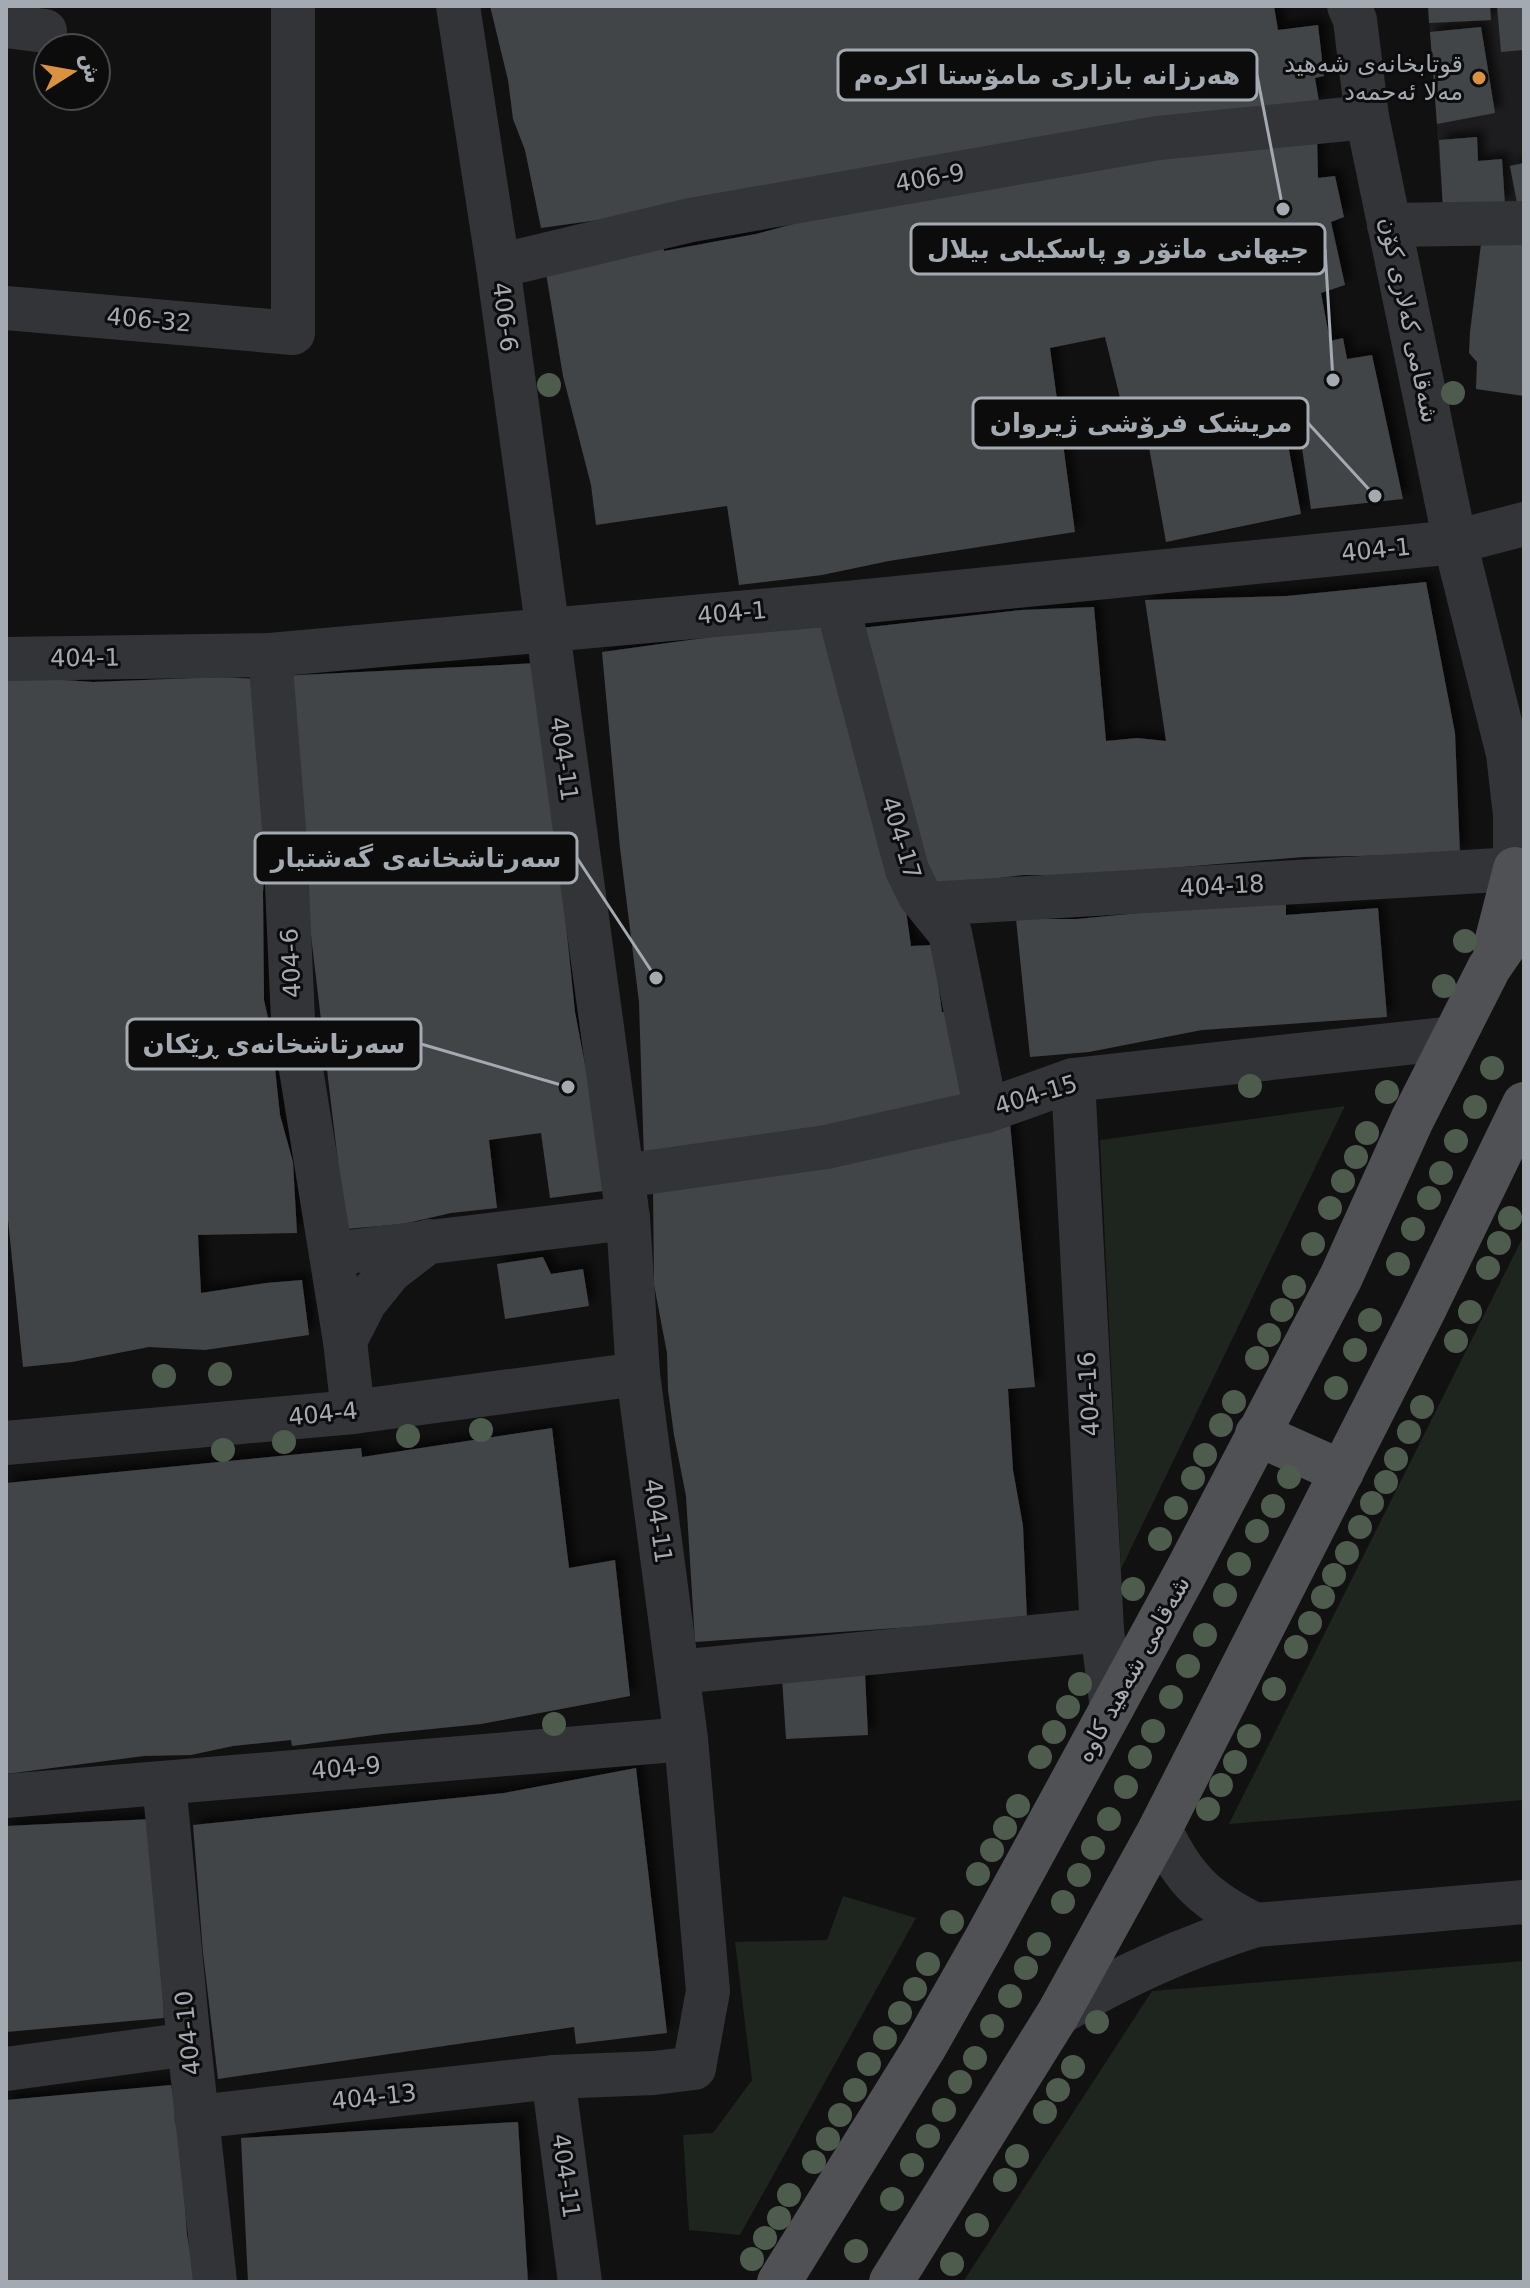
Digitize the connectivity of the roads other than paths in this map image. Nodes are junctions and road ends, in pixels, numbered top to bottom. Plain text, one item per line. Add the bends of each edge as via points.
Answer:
1 (293, 6) edge
2 (458, 6) edge
3 (1354, 11) edge
4 (1367, 117) junction
5 (1524, 223) edge
6 (1389, 225) junction
7 (498, 266) junction
8 (6, 308) edge
9 (1524, 524) edge
10 (1455, 542) junction
11 (837, 604) junction
12 (1475, 618) junction
13 (546, 629) junction
14 (270, 655) junction
15 (6, 659) edge
16 (1524, 686) edge
17 (1515, 869) junction
18 (928, 904) junction
19 (1524, 917) edge
20 (1489, 968) junction
21 (1453, 1038) junction
22 (1073, 1080) junction
23 (986, 1111) junction
24 (1522, 1116) edge
25 (625, 1197) junction
26 (429, 1241) junction
27 (331, 1254) junction
28 (345, 1341) junction
29 (638, 1374) junction
30 (353, 1412) junction
31 (1257, 1434) junction
32 (6, 1443) edge
33 (1342, 1472) junction
34 (1102, 1630) junction
35 (678, 1672) junction
36 (1112, 1708) junction
37 (686, 1739) junction
38 (164, 1783) junction
39 (6, 1796) edge
40 (1160, 1829) junction
41 (1524, 1902) edge
42 (1256, 1925) junction
43 (1058, 2014) junction
44 (189, 2044) junction
45 (6, 2069) edge
46 (553, 2077) junction
47 (196, 2117) junction
48 (215, 2282) edge
49 (580, 2282) edge
50 (779, 2282) edge
51 (891, 2282) edge

1 - 8 street, 406-32 via 293,333
2 - 7 street, 406-6
3 - 4 street, شەقامی کەلاری کۆن
4 - 6 street, شەقامی کەلاری کۆن
4 - 7 street, 406-9 via 1158,138 691,220
5 - 6 street
6 - 10 street, شەقامی کەلاری کۆن
7 - 13 street, 406-6
9 - 10 street, 404-1
10 - 11 street, 404-1
10 - 12 street, شەقامی کەلاری کۆن
11 - 13 street, 404-1
11 - 18 street, 404-17 via 907,870
12 - 16 street
12 - 17 street, شەقامی کەلاری کۆن via 1513,786
13 - 14 street, 404-1
13 - 25 street, 404-11
14 - 15 street, 404-1
14 - 27 street, 404-6 via 293,1020
17 - 18 street, 404-18
17 - 20 main road
18 - 23 street, 404-17 via 950,933
19 - 20 main road
20 - 21 main road, شەقامی شەهید کاوە
21 - 22 street, 404-15
21 - 31 main road, شەقامی شەهید کاوە via 1341,1277
22 - 23 street, 404-15
22 - 34 street, 404-16
23 - 25 street, 404-15
24 - 33 main road
25 - 26 street, 404-15
25 - 29 street, 404-11
26 - 27 street, 404-15
26 - 28 street via 390,1271 365,1302
27 - 28 street, 404-6
28 - 30 street, 404-6
29 - 30 street, 404-4
29 - 35 street, 404-11
30 - 32 street, 404-4
31 - 33 main road
31 - 36 main road, شەقامی شەهید کاوە
33 - 40 main road
34 - 35 street
34 - 36 street, 404-16
35 - 37 street, 404-11
36 - 50 main road, شەقامی شەهید کاوە via 924,2048
37 - 38 street, 404-9
37 - 46 street, 404-11 via 708,1991 694,2068
38 - 39 street, 404-9
38 - 44 street, 404-10
40 - 42 street via 1184,1874 1206,1897
40 - 43 main road
41 - 42 street
42 - 43 street via 1132,1973
43 - 51 main road
44 - 45 street
44 - 47 street, 404-10
46 - 47 street, 404-13
46 - 49 street, 404-11
47 - 48 street, 404-10

